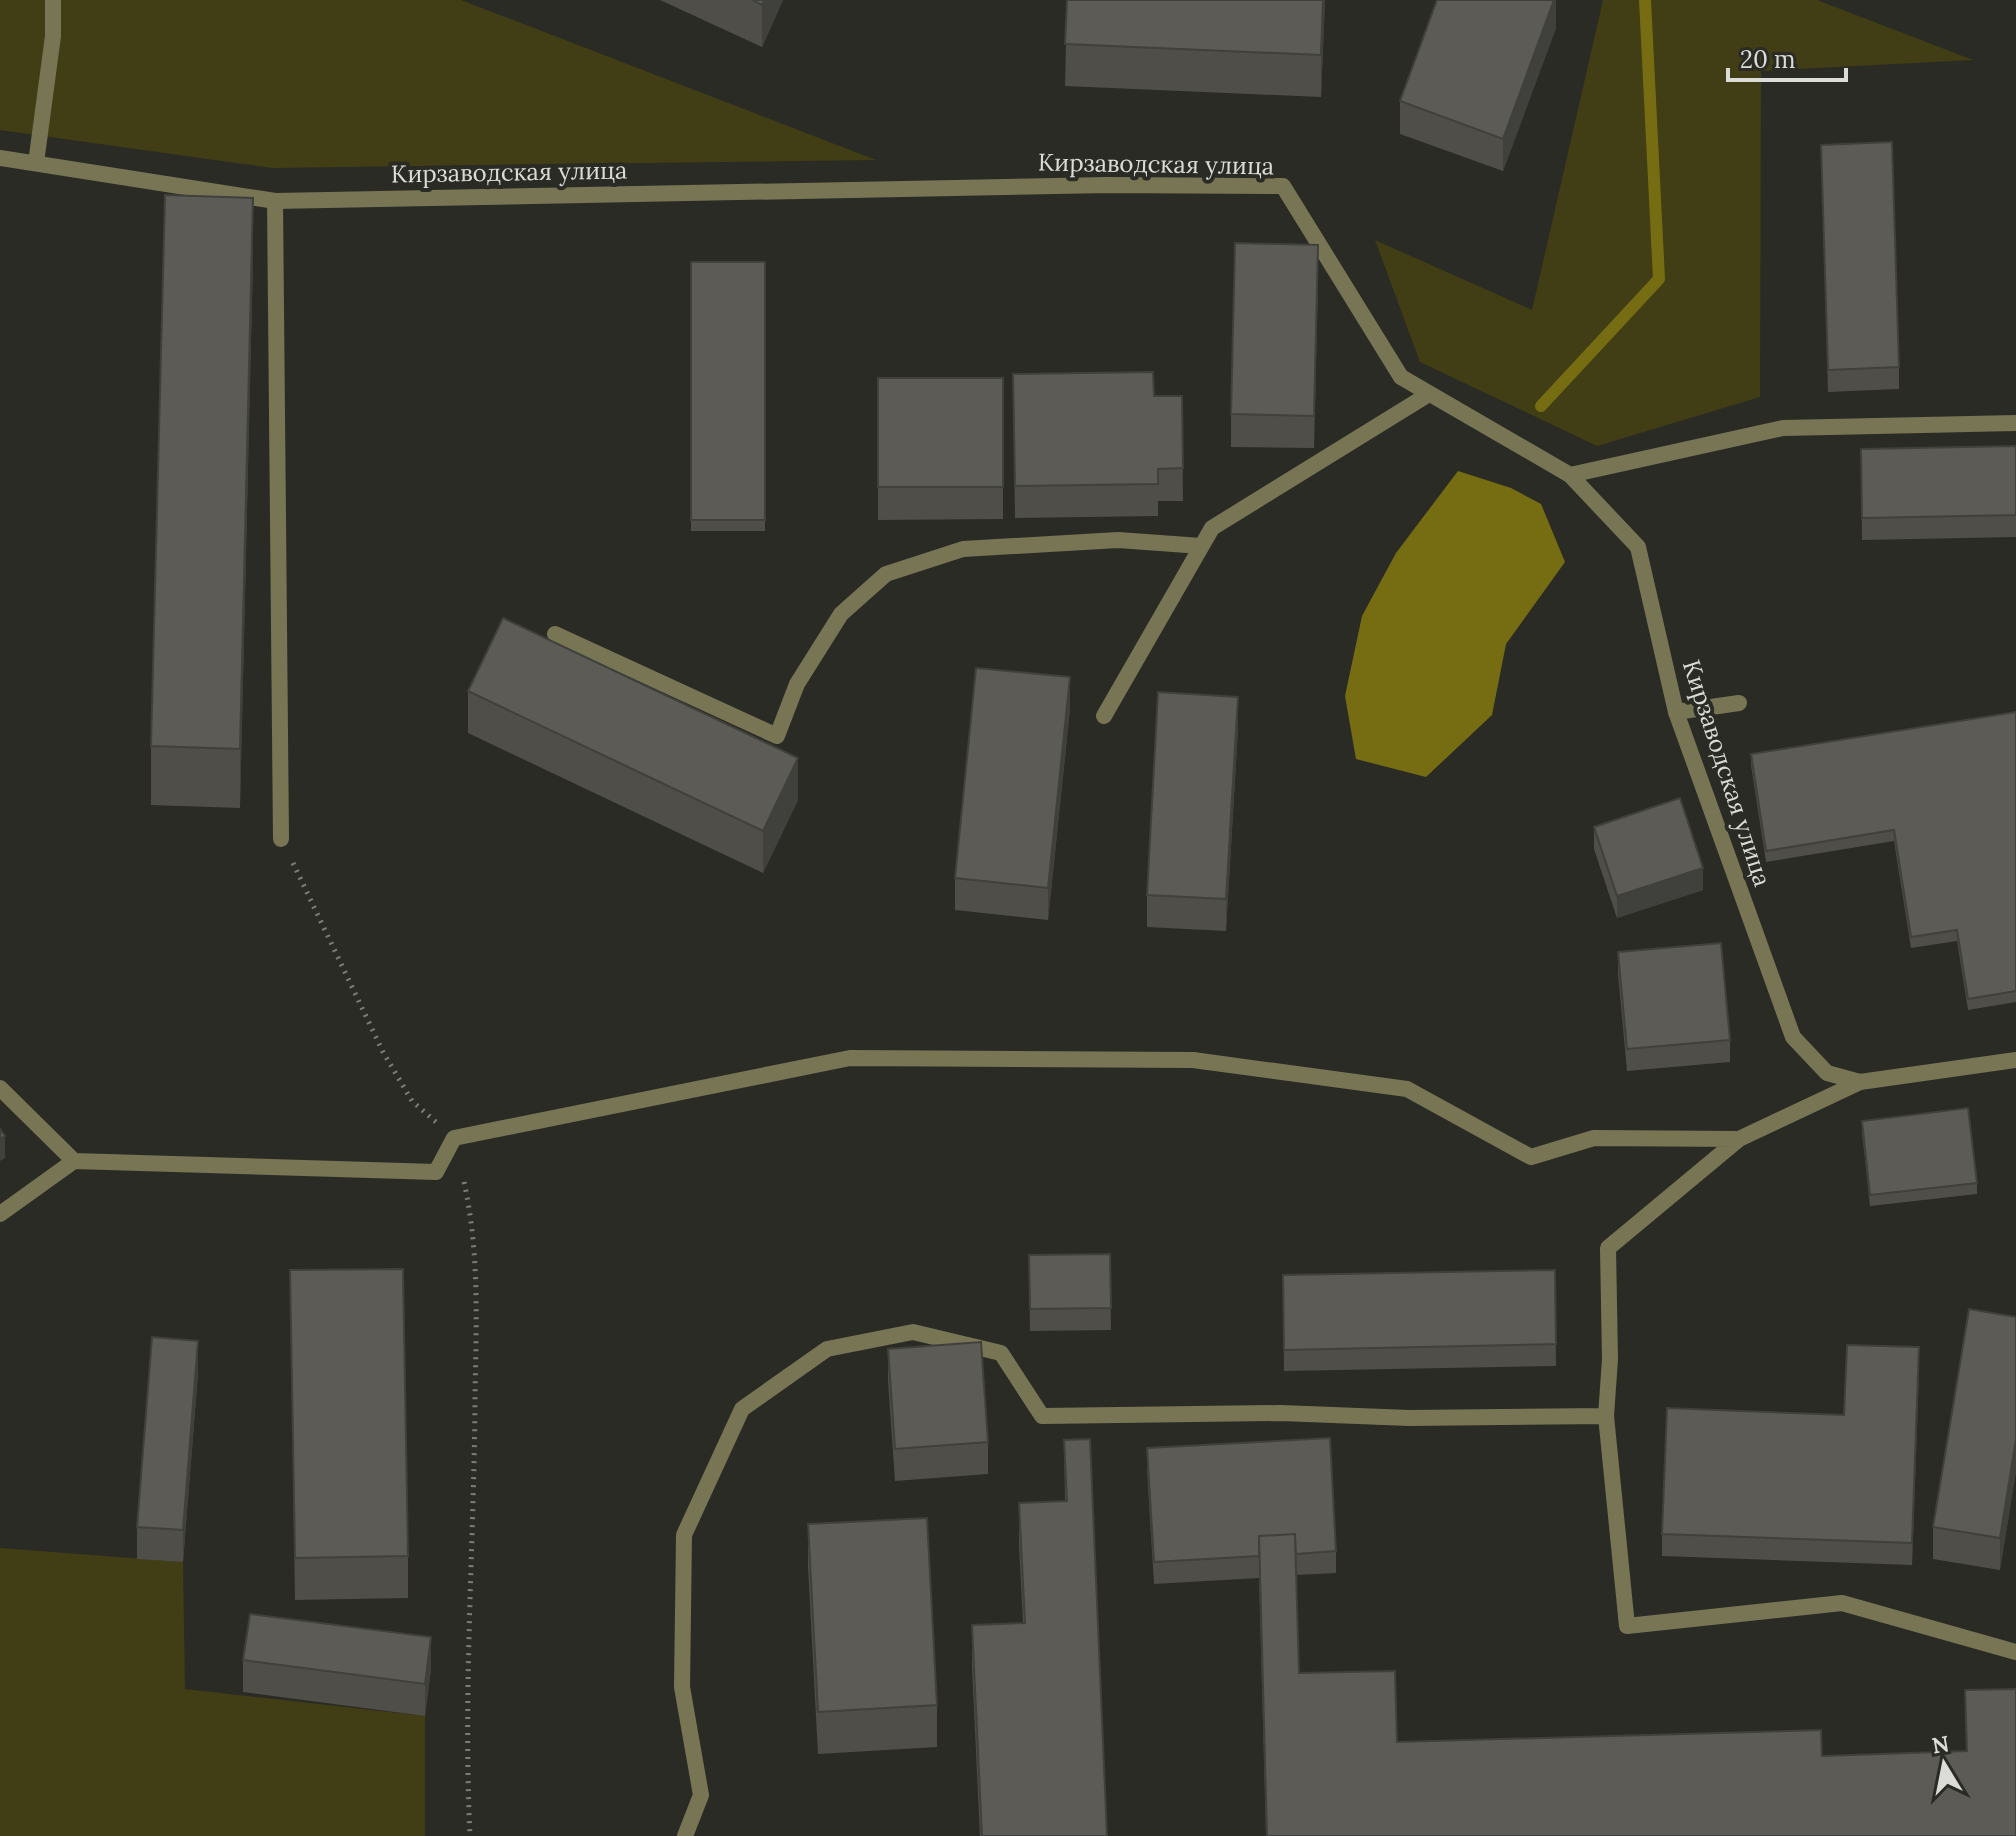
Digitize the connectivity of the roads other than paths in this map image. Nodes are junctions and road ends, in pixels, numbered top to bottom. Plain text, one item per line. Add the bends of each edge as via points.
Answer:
1 (53, 0) edge
2 (0, 158) edge
3 (36, 163) junction
4 (275, 201) junction
5 (1429, 394) junction
6 (2016, 423) edge
7 (1570, 475) junction
8 (1201, 546) junction
9 (555, 634) dead end
10 (1739, 703) dead end
11 (1676, 712) junction
12 (1104, 716) dead end
13 (281, 839) road end
14 (2016, 1060) edge
15 (1860, 1082) junction
16 (0, 1088) edge
17 (1739, 1139) junction
18 (74, 1161) junction
19 (0, 1214) edge
20 (1606, 1416) junction
21 (2016, 1652) edge
22 (685, 1836) edge

1 - 3 street
2 - 3 street, Кирзаводская улица
3 - 4 street, Кирзаводская улица
4 - 5 street, Кирзаводская улица via 1283,186 1401,377
4 - 13 street
5 - 7 street, Кирзаводская улица
5 - 8 street via 1212,528
6 - 7 street via 1783,428
7 - 11 street, Кирзаводская улица via 1638,547
8 - 9 street via 1118,540 963,549 886,574 841,614 797,684 777,736
8 - 12 street
10 - 11 street
11 - 15 street, Кирзаводская улица via 1793,1037 1827,1073
14 - 15 street, Кирзаводская улица
15 - 17 street
16 - 18 street
17 - 18 street via 1594,1138 1531,1157 1407,1089 1193,1060 850,1058 454,1138 436,1172
17 - 20 street via 1608,1248
18 - 19 street
20 - 21 street via 1627,1626 1842,1603
20 - 22 street via 1042,1416 1001,1353 913,1332 827,1349 742,1409 684,1535 682,1687 701,1795

